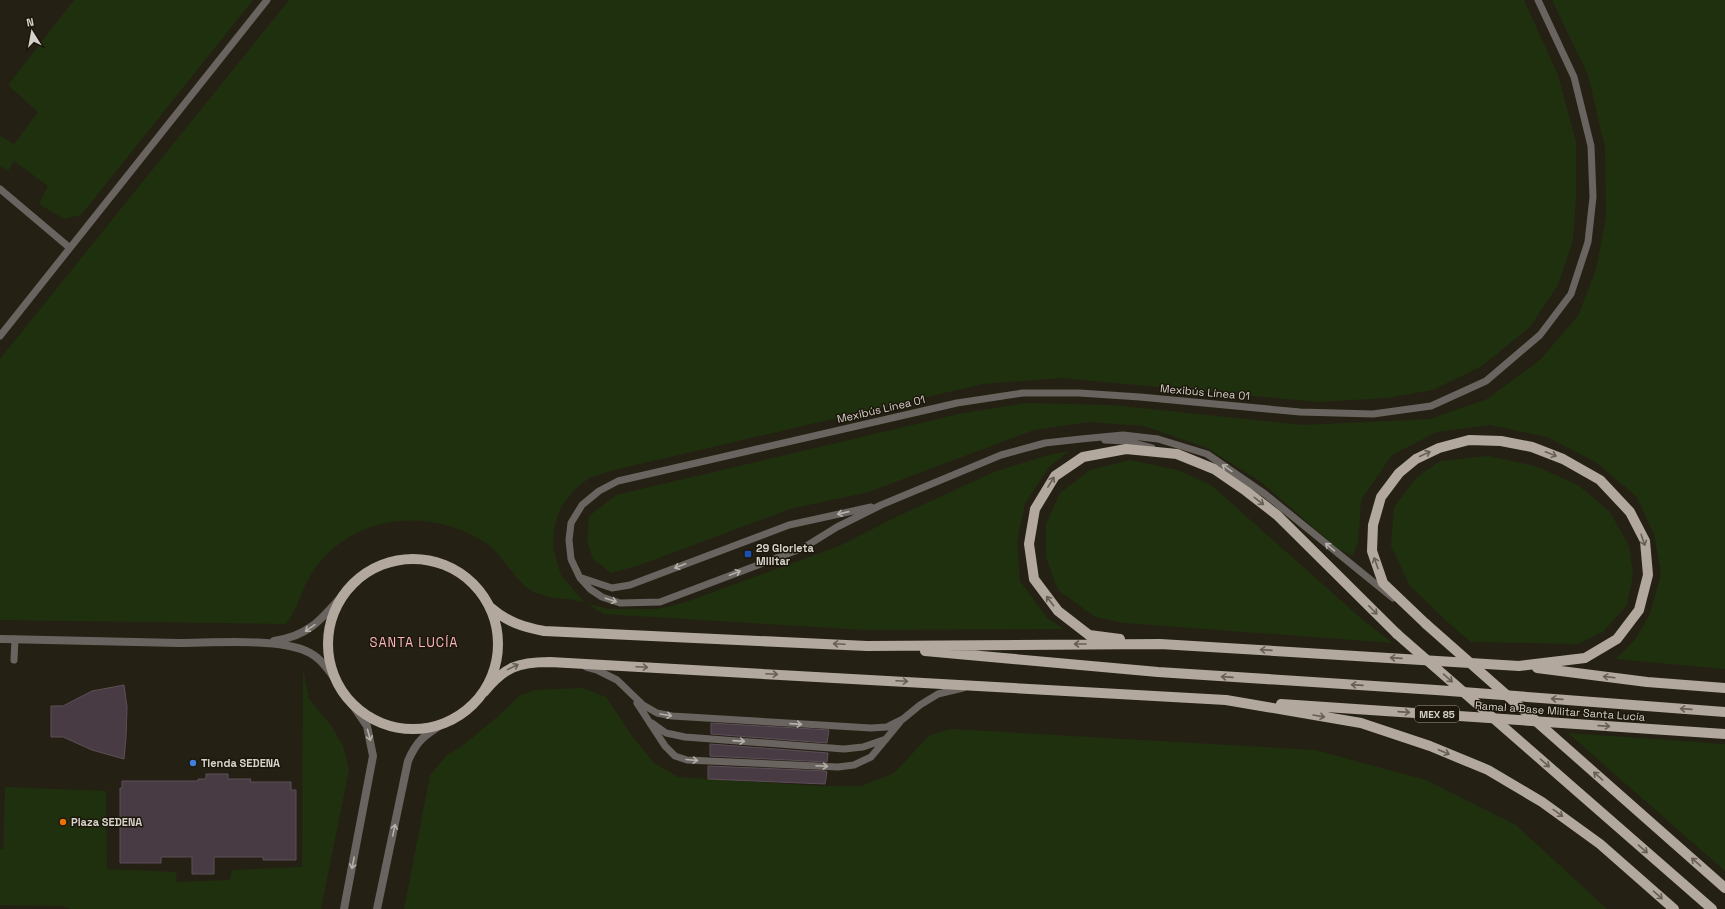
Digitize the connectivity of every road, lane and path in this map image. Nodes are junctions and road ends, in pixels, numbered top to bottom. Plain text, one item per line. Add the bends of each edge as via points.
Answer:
1 (267, 0) edge
2 (1538, 0) edge
3 (0, 189) edge
4 (70, 248) junction
5 (0, 336) edge
6 (1081, 439) junction
7 (1177, 454) junction
8 (881, 505) junction
9 (580, 578) junction
10 (347, 590) junction
11 (490, 607) junction
12 (1426, 624) junction
13 (0, 639) edge
14 (15, 640) junction
15 (261, 643) junction
16 (1160, 644) junction
17 (867, 646) junction
18 (14, 660) dead end
19 (573, 663) junction
20 (1519, 666) junction
21 (336, 680) junction
22 (989, 686) junction
23 (1725, 688) edge
24 (484, 692) junction
25 (631, 693) junction
26 (1226, 700) junction
27 (350, 701) junction
28 (1725, 712) edge
29 (903, 719) junction
30 (648, 720) junction
31 (444, 723) junction
32 (1725, 734) edge
33 (886, 739) junction
34 (1725, 888) edge
35 (344, 909) edge
36 (377, 909) edge
37 (1674, 909) edge
38 (1712, 909) edge

1 - 4 lane
2 - 9 lane, Mexibús Línea 01 via 1574,77 1591,146 1593,197 1588,242 1571,294 1540,335 1486,381 1431,406 1373,414 1300,412 1079,393 1024,393 957,403 618,481 599,491 582,505 572,523 569,540 571,559
3 - 4 lane
4 - 5 lane
6 - 7 lane, Mexibús Línea 01 via 1126,441
6 - 8 lane, Mexibús Línea 01 via 1045,443 1001,456
12 -> 6 lane, Mexibús Línea 01 via 1266,494 1207,454 1158,439 1122,435
16 -> 7 main road via 1089,635 1058,611 1034,579 1029,544 1035,509 1055,476 1083,458 1126,449
7 -> 38 main road, bridge via 1214,469 1277,515 1397,634
8 -> 9 lane, Mexibús Línea 01 via 789,524 630,585 612,588
9 -> 8 lane, Mexibús Línea 01 via 602,597 620,603 660,602 803,548
10 - 11 main road via 368,572 381,565 409,559 423,560 437,562 463,575 483,595
10 -> 15 street via 328,613 308,630 295,637
10 - 21 main road via 333,615 329,629 328,656
17 -> 11 main road via 544,631 512,623
11 - 24 main road via 497,629 498,651 496,666
12 -> 20 main road via 1383,583 1372,551 1373,525 1381,496 1399,473 1416,459 1439,448 1469,440 1501,441 1532,447 1563,459 1600,480 1630,512 1645,541 1648,575 1639,610 1617,639 1585,658
34 -> 12 main road, bridge
13 - 14 street
14 - 15 street
14 - 18 lane
15 - 21 street via 285,645 306,651 320,658
16 -> 17 main road
20 -> 16 main road
28 -> 17 main road via 1158,672
19 -> 22 main road
24 -> 19 main road via 496,677 516,665 530,662
19 - 25 lane via 597,670 617,680
23 -> 20 main road via 1647,682
21 - 27 main road
22 - 26 main road
22 - 29 lane via 938,694
24 - 31 main road via 466,710
25 -> 29 lane via 643,705 657,713 672,716 871,728 887,727
25 - 30 lane
26 -> 32 main road, Ramal a Base Militar Santa Lucía / MEX 85
26 -> 37 main road via 1361,723 1430,746 1488,770 1542,802 1600,844
27 - 31 main road via 370,718 394,727 419,729
27 -> 35 street via 367,726 373,756
29 - 33 lane
30 -> 33 lane via 666,732 685,737 844,749 863,747
30 -> 33 lane via 665,746 675,756 687,760 838,767 854,765 871,757
36 -> 31 street via 408,762 414,747 423,736

